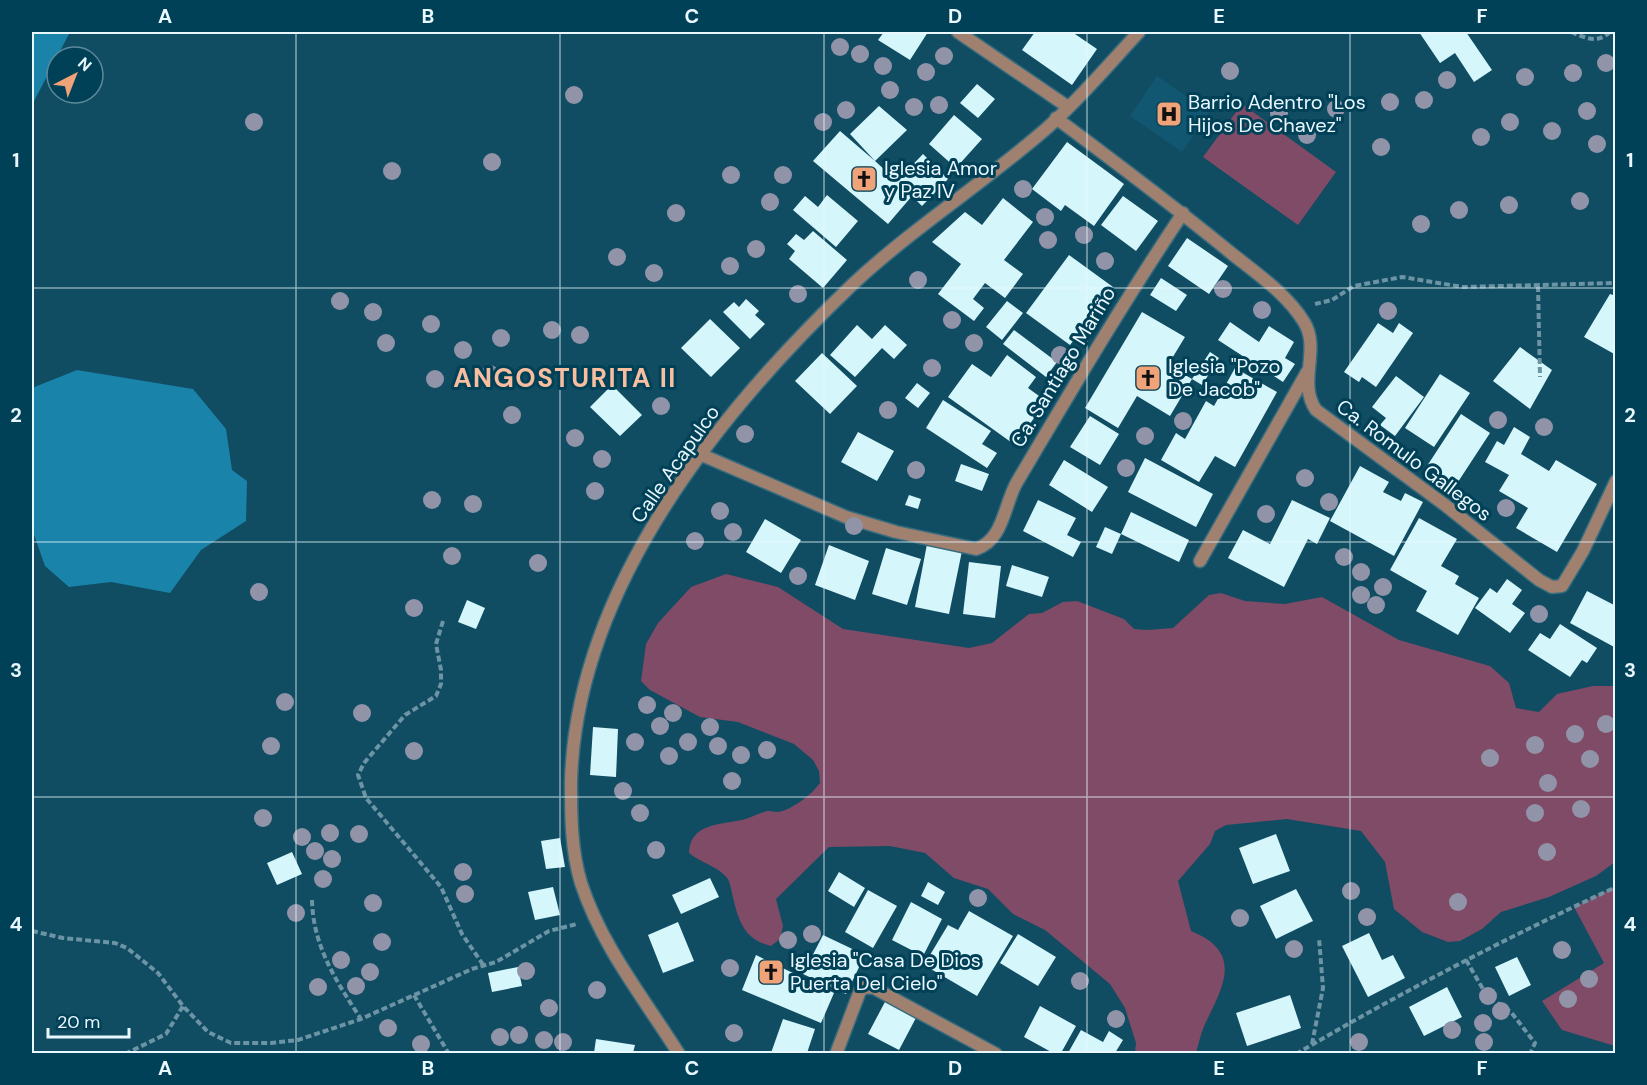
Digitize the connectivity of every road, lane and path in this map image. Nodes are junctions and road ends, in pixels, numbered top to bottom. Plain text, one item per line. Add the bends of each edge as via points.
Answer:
1 (962, 32) edge
2 (1139, 32) edge
3 (1571, 32) edge
4 (1610, 32) edge
5 (1068, 107) junction
6 (1056, 118) junction
7 (1183, 213) junction
8 (1616, 283) edge
9 (1538, 286) junction
10 (1294, 309) junction
11 (1308, 371) junction
12 (1540, 377) dead end
13 (702, 454) junction
14 (1616, 481) edge
15 (1200, 561) dead end
16 (443, 621) dead end
17 (1616, 888) edge
18 (312, 900) dead end
19 (595, 916) junction
20 (32, 931) edge
21 (1319, 938) dead end
22 (1466, 960) junction
23 (484, 966) junction
24 (414, 995) junction
25 (183, 1006) junction
26 (361, 1019) junction
27 (1312, 1044) junction
28 (126, 1053) edge
29 (449, 1053) edge
30 (679, 1053) edge
31 (836, 1053) edge
32 (996, 1053) edge
33 (1296, 1053) edge
34 (1530, 1053) edge

1 - 5 street
2 - 5 street, Calle Acapulco
3 - 4 path via 1591,40
5 - 6 street, Calle Acapulco
6 - 7 street, Ca. Romulo Gallegos
6 - 13 street, Calle Acapulco via 856,282 781,357
7 - 10 street, Ca. Romulo Gallegos
7 - 13 street, Ca. Santiago Mariño via 1092,352 1015,485 994,538 986,545 976,549 896,532 846,516
8 - 9 path
9 - 10 path via 1463,287 1402,277 1354,286 1332,300
9 - 12 path
10 - 11 street, Ca. Romulo Gallegos via 1310,334
11 - 14 street, Ca. Romulo Gallegos via 1309,397 1316,410 1552,587 1562,586
11 - 15 street
13 - 19 street, Calle Acapulco via 672,496 632,567 596,648 579,704 572,754 572,828 581,882
16 - 23 path via 436,644 441,677 436,696 405,716 363,763 358,775 366,798 441,887 462,934
17 - 22 path
18 - 26 path via 315,936
19 - 23 path via 549,931 508,957
19 - 30 street, Calle Acapulco via 622,970
20 - 25 path via 127,948 158,973
21 - 27 path via 1323,988
22 - 27 path
22 - 34 path via 1487,996 1511,1012 1535,1043
23 - 24 path
24 - 26 path
24 - 29 path
25 - 26 path via 208,1032 231,1043 298,1040
25 - 28 path via 166,1034
27 - 33 path
31 - 32 street via 860,991 866,987

